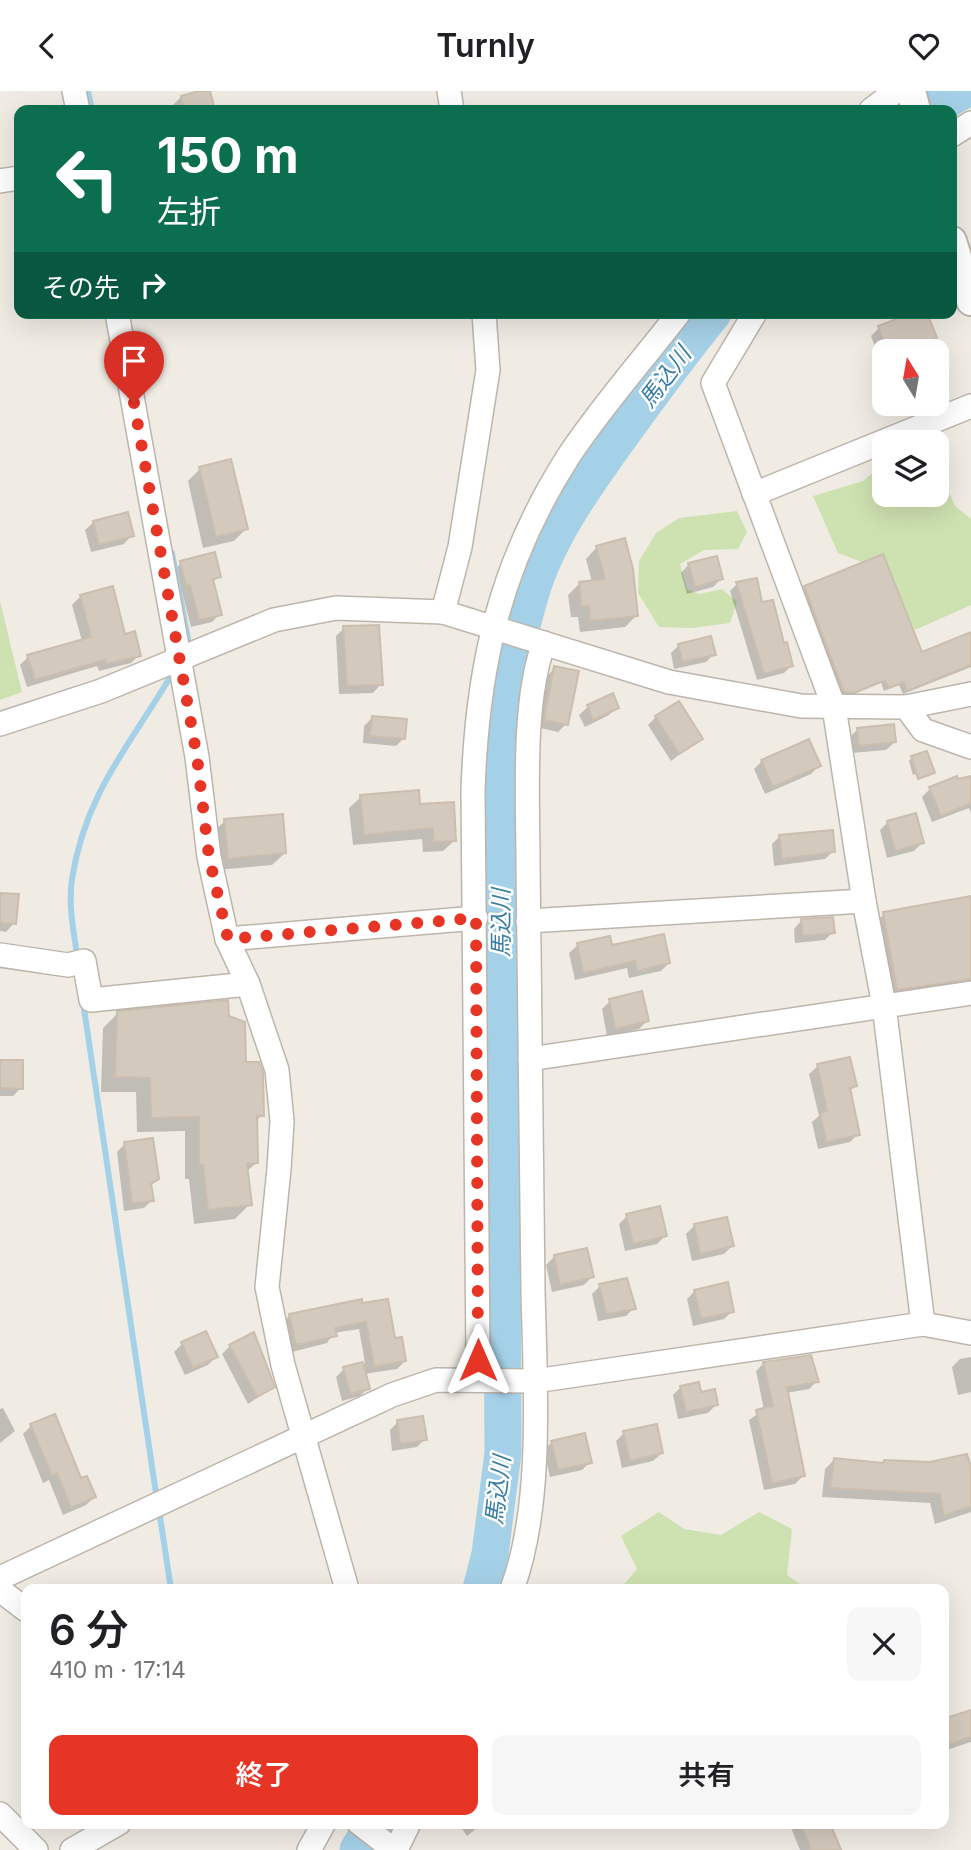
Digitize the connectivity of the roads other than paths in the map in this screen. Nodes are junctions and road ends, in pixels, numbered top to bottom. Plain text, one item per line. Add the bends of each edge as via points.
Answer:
1 (909, 96) edge
2 (885, 105) edge
3 (957, 257) edge
4 (971, 301) edge
5 (118, 319) edge
6 (484, 319) edge
7 (674, 319) edge
8 (751, 319) edge
9 (971, 406) edge
10 (754, 494) junction
11 (443, 612) junction
12 (496, 627) junction
13 (544, 643) junction
14 (180, 657) junction
15 (971, 694) edge
16 (834, 707) junction
17 (906, 707) junction
18 (0, 724) edge
19 (971, 747) edge
20 (864, 901) junction
21 (476, 918) junction
22 (528, 921) junction
23 (228, 939) junction
24 (0, 955) edge
25 (248, 984) junction
26 (971, 993) edge
27 (884, 1005) junction
28 (530, 1059) junction
29 (923, 1324) junction
30 (971, 1333) edge
31 (477, 1380) junction
32 (535, 1381) junction
33 (303, 1436) junction
34 (0, 1578) edge
35 (346, 1584) edge
36 (514, 1584) edge
37 (0, 1590) edge
38 (21, 1606) edge
39 (0, 1814) edge
40 (109, 1829) edge
41 (321, 1829) edge
42 (367, 1829) edge
43 (404, 1829) edge
44 (392, 1849) edge
45 (36, 1850) edge
46 (72, 1850) edge
47 (309, 1850) edge

1 - 2 street
3 - 4 street
5 - 14 street
6 - 11 street via 488,370 460,547
7 - 12 street via 568,457 503,589
8 - 10 street via 713,383
9 - 10 street
10 - 16 street
11 - 12 street
11 - 14 street via 336,608 274,620
12 - 13 street
12 - 21 street via 475,734
13 - 16 street via 669,682 800,706
13 - 22 street via 537,663 527,766
14 - 18 street via 101,691
14 - 23 street via 209,857
15 - 17 street
16 - 17 street
16 - 20 street
17 - 19 street via 923,730
20 - 22 street
20 - 27 street
21 - 23 street
21 - 31 street
22 - 28 street
23 - 25 street
24 - 25 street via 76,963 91,1000
25 - 33 street via 277,1070 282,1121 267,1287
26 - 27 street
27 - 28 street
27 - 29 street
28 - 32 street
29 - 30 street
29 - 32 street
31 - 32 street
31 - 33 street via 436,1381 391,1395
32 - 36 street via 531,1503
33 - 34 street
33 - 35 street
37 - 38 street
39 - 45 street
40 - 46 street
41 - 47 street
42 - 44 street
43 - 44 street

